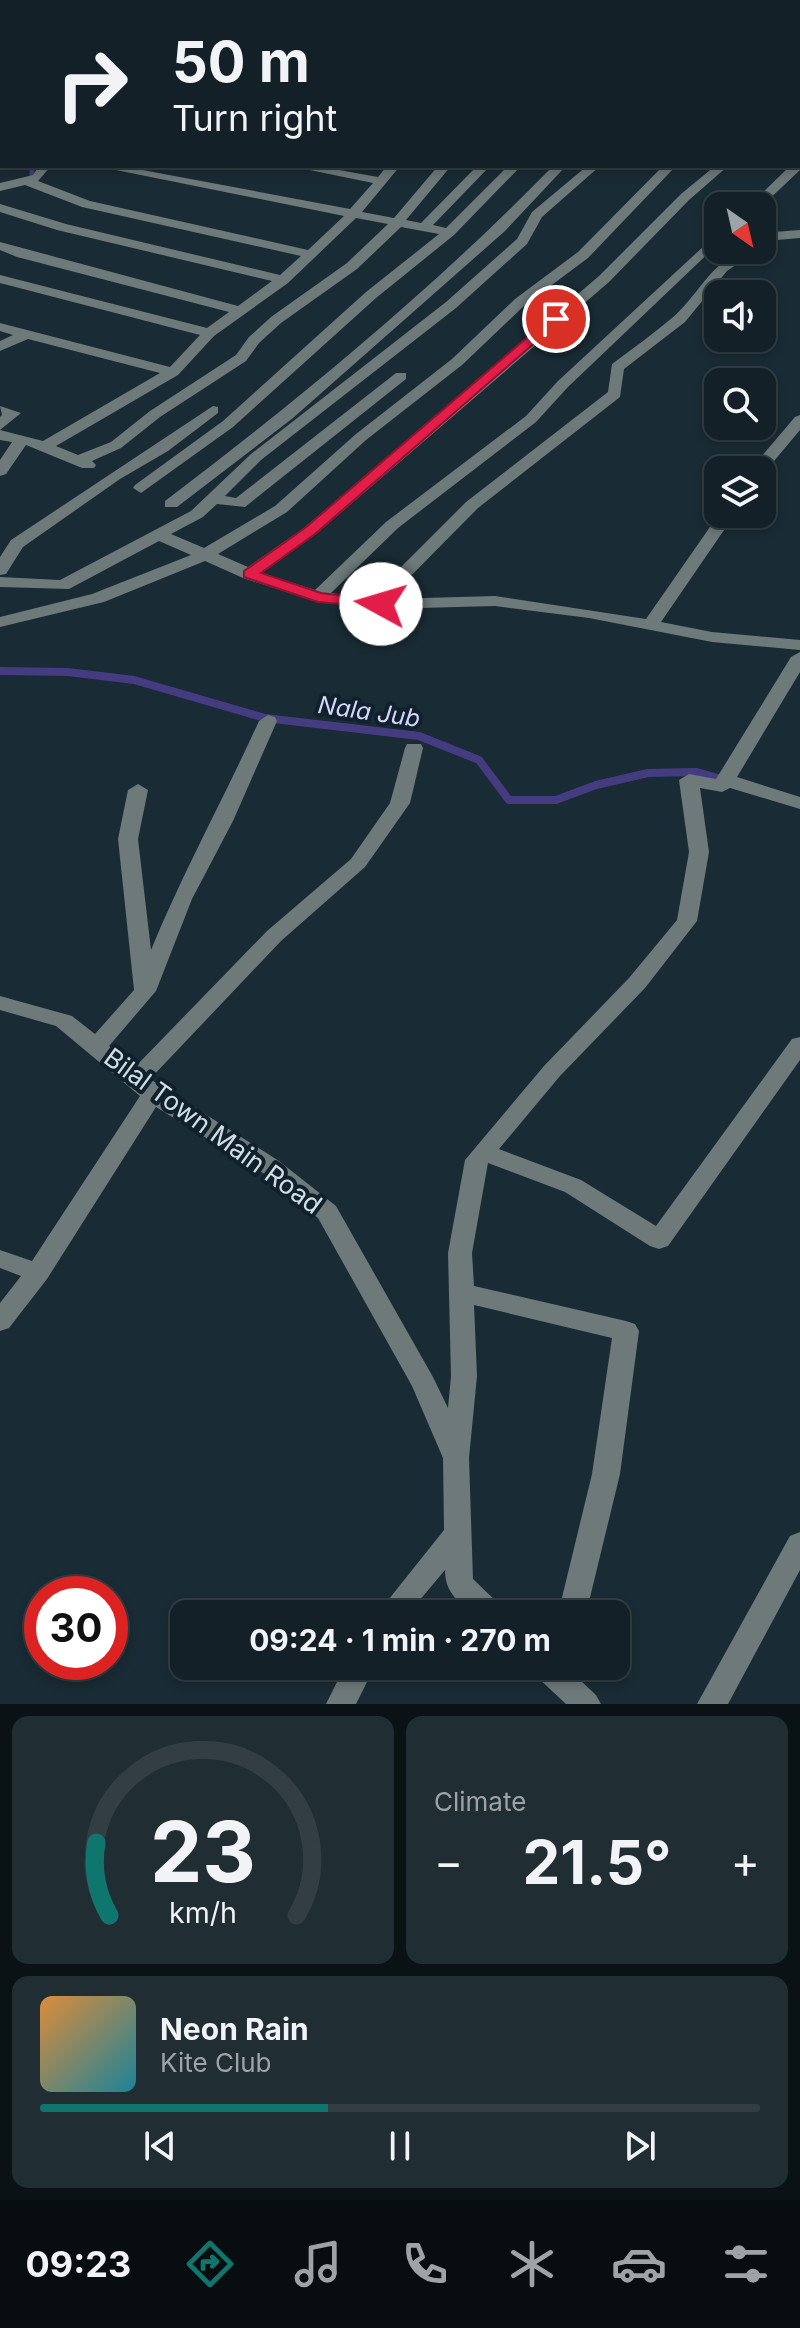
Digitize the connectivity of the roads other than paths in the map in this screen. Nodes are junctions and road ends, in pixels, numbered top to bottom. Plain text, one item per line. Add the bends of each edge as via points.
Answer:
1 (114, 168) edge
2 (322, 168) edge
3 (443, 168) edge
4 (482, 168) edge
5 (513, 168) edge
6 (558, 168) edge
7 (592, 168) edge
8 (668, 168) edge
9 (720, 168) edge
10 (795, 168) edge
11 (388, 173) edge
12 (0, 174) edge
13 (36, 174) edge
14 (0, 187) edge
15 (770, 192) edge
16 (0, 208) edge
17 (352, 215) junction
18 (396, 224) junction
19 (423, 228) junction
20 (449, 232) junction
21 (800, 234) edge
22 (776, 236) edge
23 (0, 246) edge
24 (704, 250) edge
25 (309, 254) junction
26 (728, 264) edge
27 (0, 279) edge
28 (283, 280) junction
29 (241, 311) junction
30 (0, 327) edge
31 (209, 333) junction
32 (26, 334) junction
33 (0, 347) edge
34 (173, 372) junction
35 (401, 376) dead end
36 (0, 410) edge
37 (213, 410) dead end
38 (800, 420) edge
39 (0, 426) edge
40 (0, 435) edge
41 (22, 439) junction
42 (44, 447) junction
43 (770, 456) edge
44 (78, 461) junction
45 (0, 471) edge
46 (114, 476) junction
47 (141, 488) junction
48 (213, 498) junction
49 (171, 504) junction
50 (197, 514) junction
51 (717, 528) edge
52 (159, 535) junction
53 (205, 555) junction
54 (0, 570) edge
55 (249, 574) junction
56 (0, 582) edge
57 (318, 597) junction
58 (374, 603) junction
59 (0, 622) edge
60 (650, 625) junction
61 (800, 645) edge
62 (800, 657) edge
63 (268, 721) dead end
64 (414, 748) dead end
65 (725, 780) junction
66 (138, 790) dead end
67 (800, 803) edge
68 (145, 991) junction
69 (0, 1003) edge
70 (800, 1044) edge
71 (96, 1047) junction
72 (145, 1087) junction
73 (484, 1152) junction
74 (0, 1259) edge
75 (38, 1272) junction
76 (461, 1293) junction
77 (0, 1321) edge
78 (456, 1458) junction
79 (458, 1533) junction
80 (800, 1544) edge
81 (403, 1600) edge
82 (476, 1600) edge
83 (575, 1600) edge
84 (353, 1680) edge
85 (563, 1680) edge
86 (341, 1704) edge
87 (586, 1704) edge
88 (712, 1704) edge

1 - 17 street
2 - 11 street
3 - 18 street
4 - 19 street
5 - 20 street
6 - 49 street via 500,228 288,415
7 - 48 street via 537,215 522,241 451,305 256,457
8 - 53 street via 583,255 520,302 457,362 281,509
9 - 55 street via 604,279 310,531
10 - 15 street
11 - 17 street
12 - 13 street
13 - 14 street
13 - 25 street via 86,204
16 - 28 street
17 - 18 street
17 - 25 street
18 - 19 street
18 - 44 street via 352,266 276,320 241,358 116,445
19 - 20 street
20 - 47 street via 228,424
21 - 22 street
23 - 29 street
24 - 57 street via 531,419 392,525
25 - 28 street
26 - 58 street via 680,319 617,367 615,394 472,505
27 - 31 street
28 - 29 street
29 - 31 street
30 - 32 street
31 - 34 street
32 - 33 street
32 - 34 street
34 - 42 street
35 - 48 street via 239,504
36 - 39 street via 13,413
37 - 46 street
38 - 43 street
40 - 41 street
41 - 42 street
41 - 45 street
42 - 44 street
44 - 46 street
46 - 47 street
46 - 54 street via 17,544
47 - 49 street
48 - 50 street
49 - 50 street
50 - 52 street
51 - 60 street
52 - 53 street
52 - 56 street via 63,585
53 - 55 street
53 - 59 street via 98,598
55 - 57 street
57 - 58 street
58 - 60 street via 495,601
60 - 61 street
62 - 65 street
63 - 68 street via 182,899
64 - 72 street via 400,803 358,863 274,936
65 - 67 street
65 - 73 street via 722,786 689,780 699,852 687,921
66 - 68 street via 128,839
68 - 71 street
69 - 71 street, Bilal Town Main Road via 64,1021
70 - 73 street via 659,1240 573,1186
71 - 72 street, Bilal Town Main Road
72 - 75 street
72 - 78 street, Bilal Town Main Road via 271,1167 327,1212 424,1384
73 - 76 street via 477,1160 460,1253
74 - 75 street
75 - 77 street
76 - 78 street via 464,1376
76 - 83 street via 626,1331 606,1474
78 - 79 street, Bilal Town Main Road
79 - 81 street
79 - 82 street, Bilal Town Main Road via 459,1584
80 - 88 street
84 - 86 street
85 - 87 street

